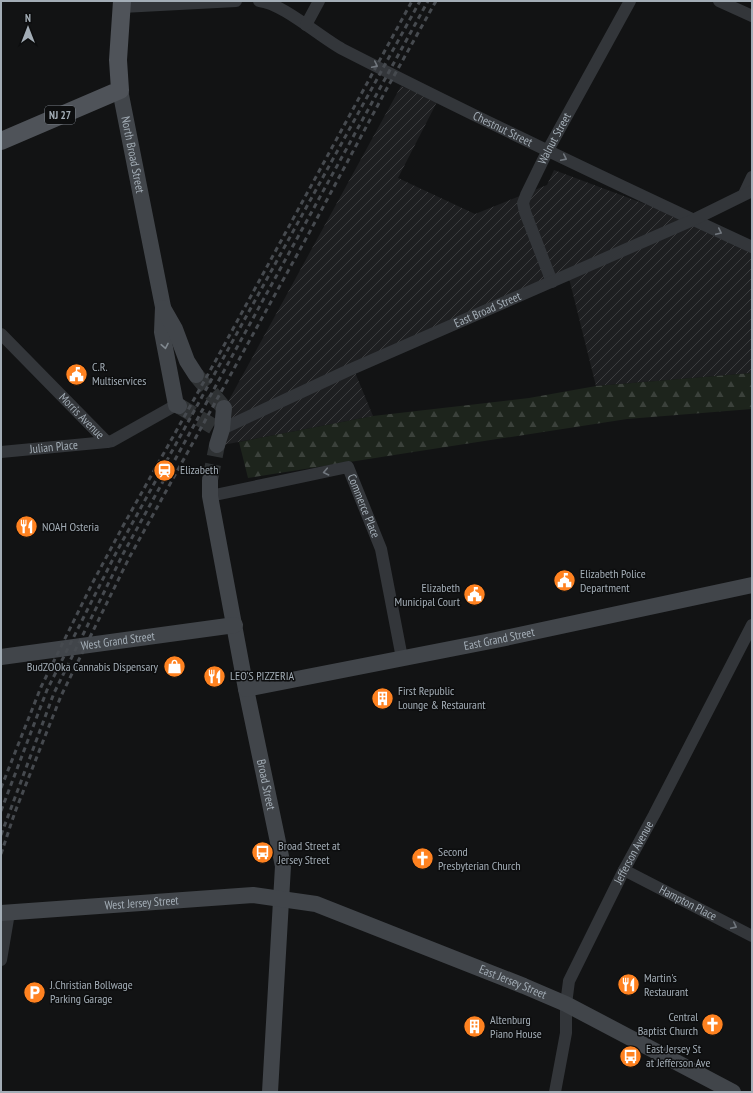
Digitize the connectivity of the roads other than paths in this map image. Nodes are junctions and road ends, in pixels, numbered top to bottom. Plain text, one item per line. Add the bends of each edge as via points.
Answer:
1 (236, 1) edge
2 (259, 1) edge
3 (320, 1) edge
4 (630, 1) edge
5 (719, 1) edge
6 (122, 4) edge
7 (752, 16) edge
8 (306, 25) junction
9 (120, 90) junction
10 (1, 140) edge
11 (548, 150) junction
12 (752, 177) edge
13 (748, 192) edge
14 (693, 220) junction
15 (752, 247) edge
16 (552, 282) junction
17 (163, 307) junction
18 (1, 334) edge
19 (196, 375) tunnel mouth
20 (178, 405) joint
21 (224, 408) dead end
22 (218, 428) junction
23 (107, 442) junction
24 (217, 445) tunnel mouth
25 (1, 452) edge
26 (210, 480) tunnel mouth
27 (210, 496) junction
28 (752, 585) edge
29 (235, 625) junction
30 (752, 625) edge
31 (1, 657) edge
32 (402, 658) junction
33 (246, 689) junction
34 (624, 870) junction
35 (282, 898) junction
36 (5, 913) edge
37 (752, 936) edge
38 (1, 960) edge
39 (566, 1004) junction
40 (270, 1092) edge
41 (555, 1092) edge
42 (733, 1092) edge

1 - 6 street
2 - 8 street, Chestnut Street via 276,6
3 - 8 street
4 - 11 street, Walnut Street
5 - 7 street
6 - 9 main road, North Broad Street via 118,60
8 -> 11 street, Chestnut Street via 340,48
9 - 10 main road, NJ 27
9 - 17 street, North Broad Street
11 -> 14 street, Chestnut Street
11 - 16 street, Walnut Street via 524,204
12 - 13 street
13 - 14 street, East Broad Street
14 -> 15 street, Chestnut Street
14 - 16 street, East Broad Street
16 - 22 street, East Broad Street
17 - 19 street, North Broad Street
17 -> 20 street, North Broad Street via 162,332
18 - 23 street, Morris Avenue
20 - 23 street, Morris Avenue
21 - 22 street
22 - 24 street
23 - 25 street, Julian Place
26 - 27 street, Broad Street
27 - 29 street, Broad Street
32 -> 27 street, Commerce Place via 381,549 348,467
28 - 32 street, East Grand Street
29 - 31 street, West Grand Street
29 - 33 street, Broad Street
30 - 34 street, Jefferson Avenue
32 - 33 street, East Grand Street
33 - 35 street, Broad Street via 283,866
34 -> 37 street, Hampton Place
34 - 39 street, Jefferson Avenue via 569,981
35 - 36 street, West Jersey Street via 252,895
35 - 39 street, East Jersey Street via 316,904
35 - 40 street, Broad Street
36 - 38 street
39 - 41 street, Jefferson Avenue via 566,1033
39 - 42 street, East Jersey Street

